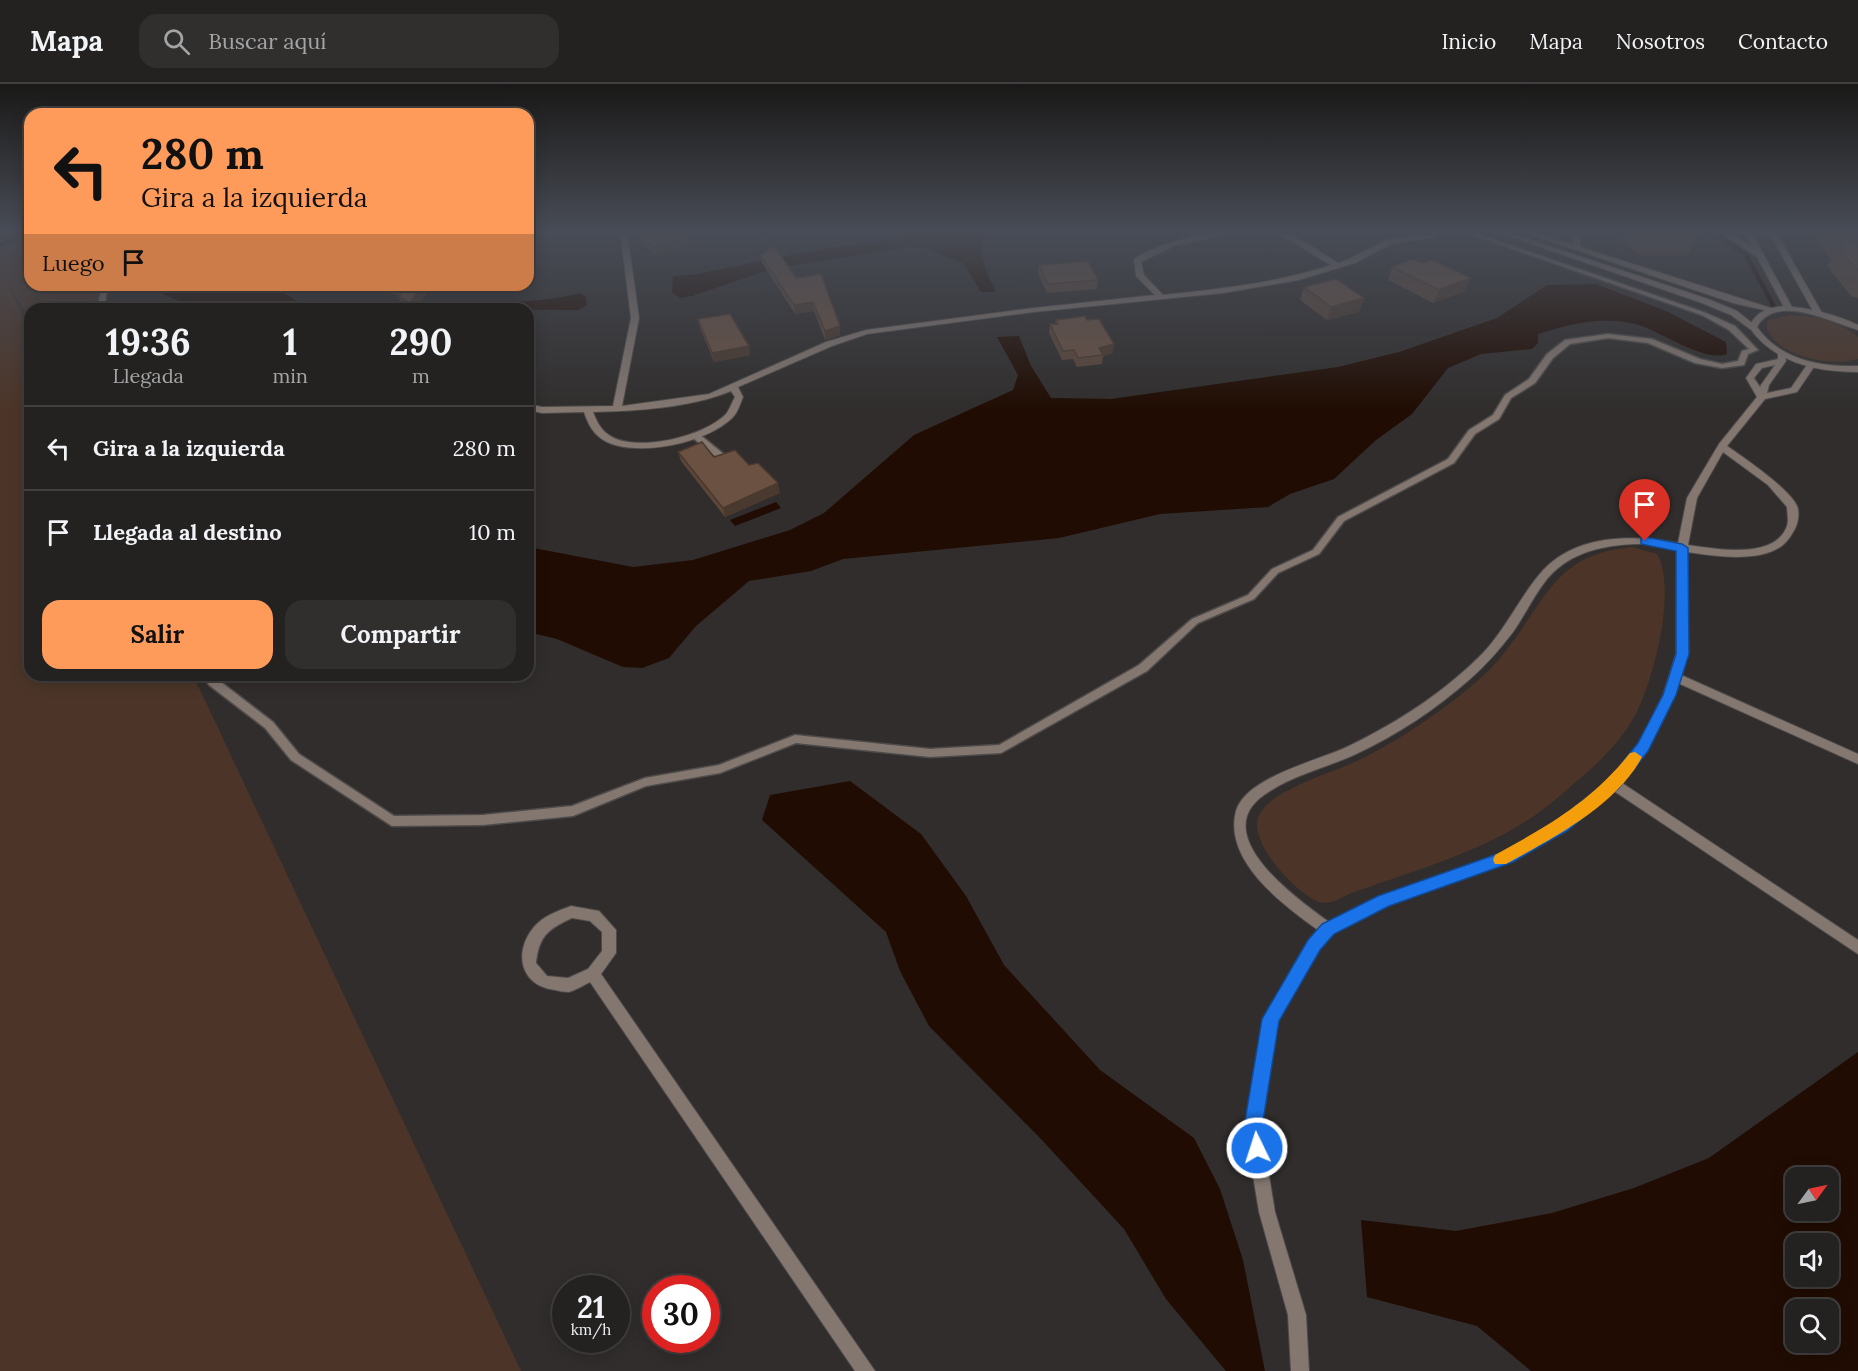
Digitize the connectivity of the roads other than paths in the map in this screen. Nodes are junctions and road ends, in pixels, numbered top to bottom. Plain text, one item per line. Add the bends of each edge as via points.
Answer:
1 (631, 291) edge
2 (1155, 291) edge
3 (1222, 291) edge
4 (1638, 291) edge
5 (1676, 291) edge
6 (1706, 291) edge
7 (1780, 291) edge
8 (1806, 291) edge
9 (1162, 298) junction
10 (1790, 309) junction
11 (1773, 310) junction
12 (1818, 313) junction
13 (1754, 327) junction
14 (1858, 328) edge
15 (1781, 357) junction
16 (1812, 364) junction
17 (1858, 369) edge
18 (733, 387) junction
19 (1762, 397) junction
20 (534, 408) edge
21 (587, 409) junction
22 (617, 409) junction
23 (696, 436) junction
24 (1722, 446) junction
25 (723, 458) edge
26 (1682, 548) junction
27 (1675, 677) junction
28 (212, 681) edge
29 (1858, 759) edge
30 (1614, 784) junction
31 (1328, 929) junction
32 (1858, 948) edge
33 (593, 974) junction
34 (866, 1371) edge
35 (1300, 1371) edge

1 - 22 street via 635,318
2 - 9 street
3 - 9 street
4 - 28 lane via 1732,328 1754,350 1745,353 1741,363 1722,366 1698,361 1649,341 1608,336 1568,342 1550,356 1532,381 1508,397 1496,417 1472,432 1451,461 1341,519 1316,552 1275,571 1251,597 1195,621 1143,668 1001,749 930,753 795,739 720,769 645,782 573,811 483,820 392,821 295,757 269,725
5 - 13 street via 1734,313
6 - 11 street
7 - 10 street
8 - 12 street
9 - 18 street via 866,332 829,344
10 - 11 street
10 - 12 street
11 - 13 street via 1755,319
12 - 14 street
13 - 15 street
15 - 16 street
15 - 19 street
15 - 19 street via 1759,366 1750,378
16 - 17 street
16 - 19 street via 1794,390
18 - 22 street via 711,396
18 - 23 street via 739,397 731,416
19 - 24 street
20 - 21 street
21 - 22 street
21 - 23 street via 598,431 619,444 661,445
23 - 25 lane
24 - 26 street via 1692,498
24 - 26 street via 1771,483 1792,506 1792,528 1781,542 1761,551 1725,555
26 - 27 street via 1682,654
26 - 31 street via 1645,541 1609,543 1574,552 1541,577 1510,628 1460,681 1417,713 1352,751 1258,791 1243,806 1238,829 1246,852 1265,878
27 - 29 street
27 - 30 street via 1643,747
30 - 31 street via 1561,826 1508,857 1384,901
30 - 32 street
31 - 35 street via 1314,945 1270,1019 1253,1127 1267,1212 1297,1315
33 - 33 street via 568,985 543,982 529,965 531,943 546,923 571,912 594,915 609,930 609,952
33 - 34 street

